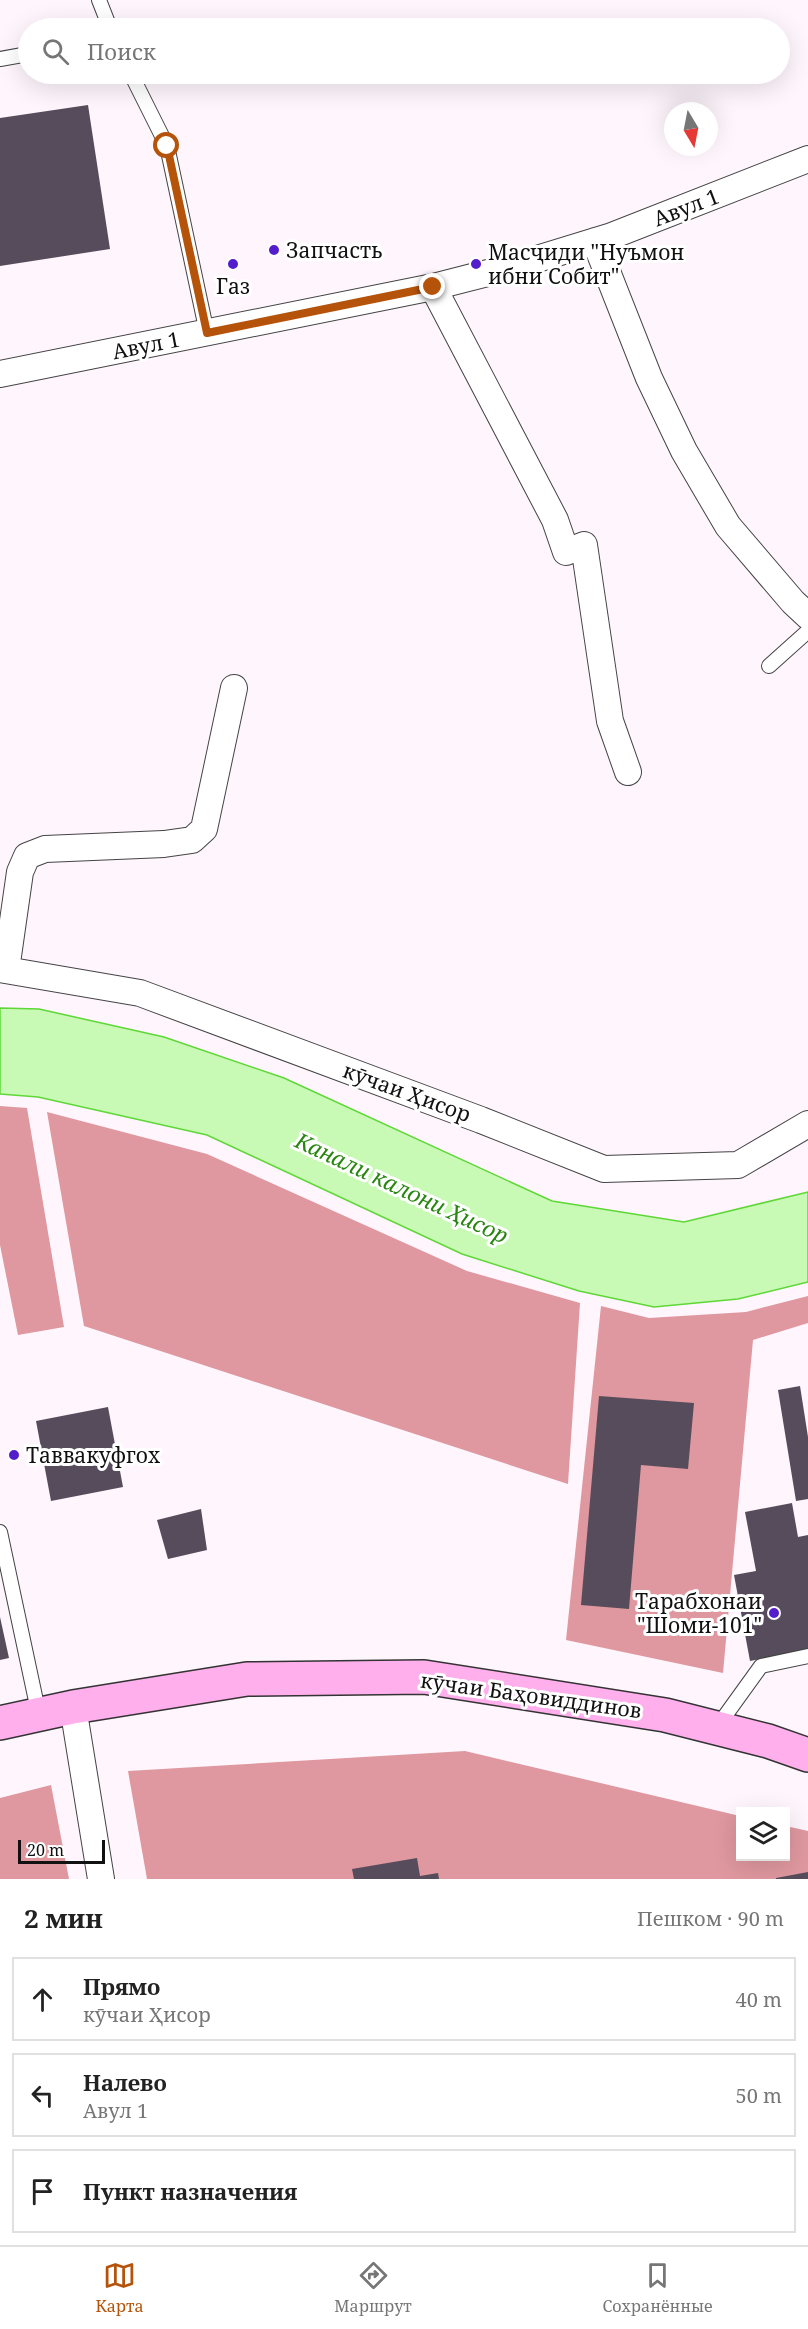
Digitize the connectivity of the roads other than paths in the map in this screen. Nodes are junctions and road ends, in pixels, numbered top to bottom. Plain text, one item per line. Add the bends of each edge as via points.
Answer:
1 (99, 0) edge
2 (106, 18) edge
3 (18, 56) edge
4 (0, 60) edge
5 (136, 84) edge
6 (808, 159) edge
7 (595, 241) junction
8 (433, 287) junction
9 (207, 333) junction
10 (0, 374) edge
11 (808, 616) edge
12 (808, 631) edge
13 (769, 666) dead end
14 (234, 688) dead end
15 (628, 772) dead end
16 (3, 970) edge
17 (808, 1124) edge
18 (0, 1532) edge
19 (808, 1656) edge
20 (72, 1707) junction
21 (39, 1715) junction
22 (0, 1723) edge
23 (716, 1728) junction
24 (808, 1755) edge
25 (101, 1879) edge

1 - 2 lane
3 - 4 lane
5 - 9 lane via 167,146
6 - 7 street, Авул 1
7 - 8 street, Авул 1
7 - 11 street via 649,378 684,451 728,526
8 - 9 street, Авул 1
8 - 15 street via 555,520 566,552 584,545 610,721
9 - 10 street, Авул 1
12 - 13 lane
14 - 16 street via 204,829 192,840 45,849 27,856 20,872
16 - 17 street, кӯчаи Ҳисор via 140,993 604,1169 738,1165
18 - 21 lane
19 - 23 lane via 760,1666
20 - 21 street, кӯчаи Баҳовиддинов
20 - 23 street, кӯчаи Баҳовиддинов via 247,1679 424,1677 665,1715
20 - 25 street
21 - 22 street, кӯчаи Баҳовиддинов
23 - 24 street, кӯчаи Баҳовиддинов

